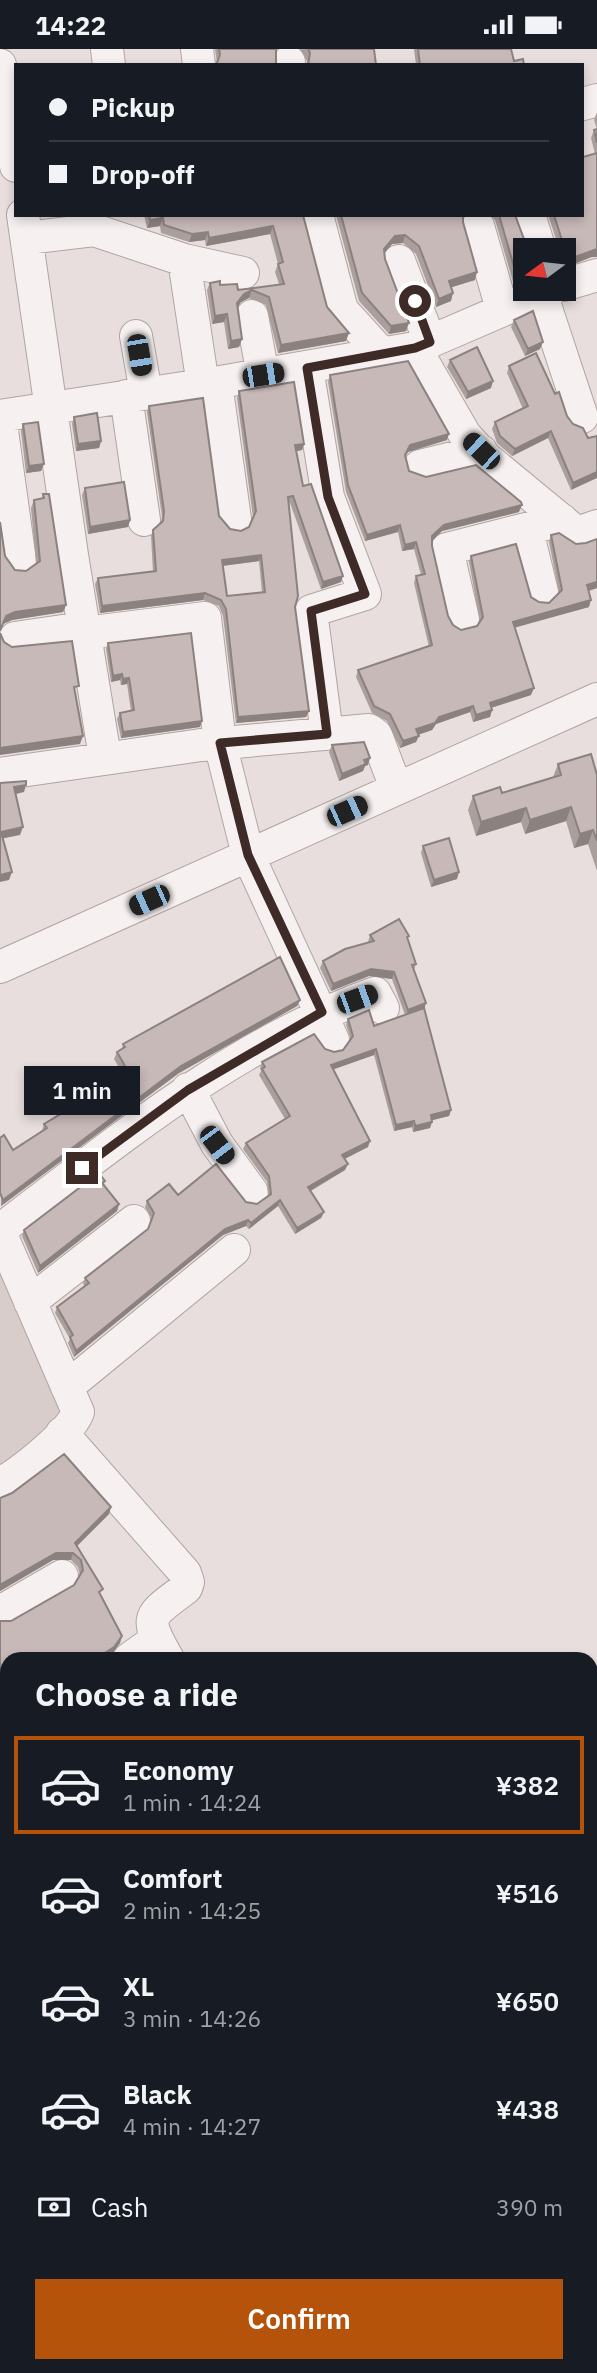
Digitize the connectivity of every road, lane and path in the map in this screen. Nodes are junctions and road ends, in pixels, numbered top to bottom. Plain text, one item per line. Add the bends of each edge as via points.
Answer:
1 (0, 65) edge
2 (14, 153) edge
3 (63, 217) edge
4 (318, 217) edge
5 (530, 217) edge
6 (25, 226) edge
7 (478, 226) dead end
8 (536, 238) edge
9 (184, 260) junction
10 (399, 261) dead end
11 (243, 273) dead end
12 (597, 275) edge
13 (576, 282) edge
14 (522, 301) edge
15 (555, 301) edge
16 (502, 309) junction
17 (252, 316) dead end
18 (135, 336) dead end
19 (423, 345) junction
20 (381, 353) junction
21 (307, 368) junction
22 (263, 375) junction
23 (209, 384) junction
24 (136, 395) junction
25 (51, 407) junction
26 (582, 417) dead end
27 (481, 451) junction
28 (421, 466) dead end
29 (235, 519) dead end
30 (144, 520) dead end
31 (562, 520) junction
32 (597, 526) edge
33 (527, 530) junction
34 (72, 555) junction
35 (10, 562) edge
36 (542, 592) dead end
37 (463, 619) dead end
38 (84, 630) junction
39 (15, 638) dead end
40 (597, 699) edge
41 (327, 734) junction
42 (220, 743) junction
43 (105, 757) junction
44 (0, 774) edge
45 (396, 788) junction
46 (248, 855) junction
47 (0, 967) edge
48 (383, 1007) dead end
49 (327, 1026) junction
50 (188, 1090) junction
51 (252, 1192) dead end
52 (134, 1221) dead end
53 (0, 1231) edge
54 (234, 1250) dead end
55 (30, 1302) junction
56 (67, 1387) junction
57 (62, 1433) junction
58 (0, 1484) edge
59 (62, 1576) dead end
60 (2, 1607) edge
61 (163, 1649) edge

1 - 2 street
3 - 6 street
4 - 20 street via 342,310
5 - 8 street
6 - 9 street via 94,230
6 - 25 street
7 - 16 street
9 - 11 street
9 - 23 street
10 - 19 street
12 - 13 street
14 - 16 street
15 - 26 street
16 - 19 street
17 - 22 street
18 - 24 street
19 - 20 street
19 - 27 street via 465,435
20 - 21 street
21 - 22 street
21 - 41 street via 328,497 365,594 311,611
22 - 23 street
23 - 24 street
23 - 29 street
24 - 25 street
24 - 30 street
25 - 34 street
25 - 35 street via 0,416
27 - 28 street
27 - 31 street
31 - 32 street via 577,533
31 - 33 street
33 - 36 street
33 - 37 street via 446,549
34 - 35 street
34 - 38 street
38 - 39 street
38 - 42 street via 205,618
38 - 43 street
40 - 45 street
41 - 42 street
41 - 45 street via 369,730 376,735
42 - 43 street
42 - 46 street
43 - 44 street
45 - 46 street
46 - 47 street
46 - 49 street
48 - 49 street via 375,993
49 - 50 street
50 - 51 street via 217,1145
50 - 53 street
52 - 55 street
53 - 55 street
54 - 56 street
55 - 56 street
56 - 57 street via 78,1412
57 - 58 street
57 - 61 street via 185,1573 186,1588 154,1612 153,1628
59 - 60 street

